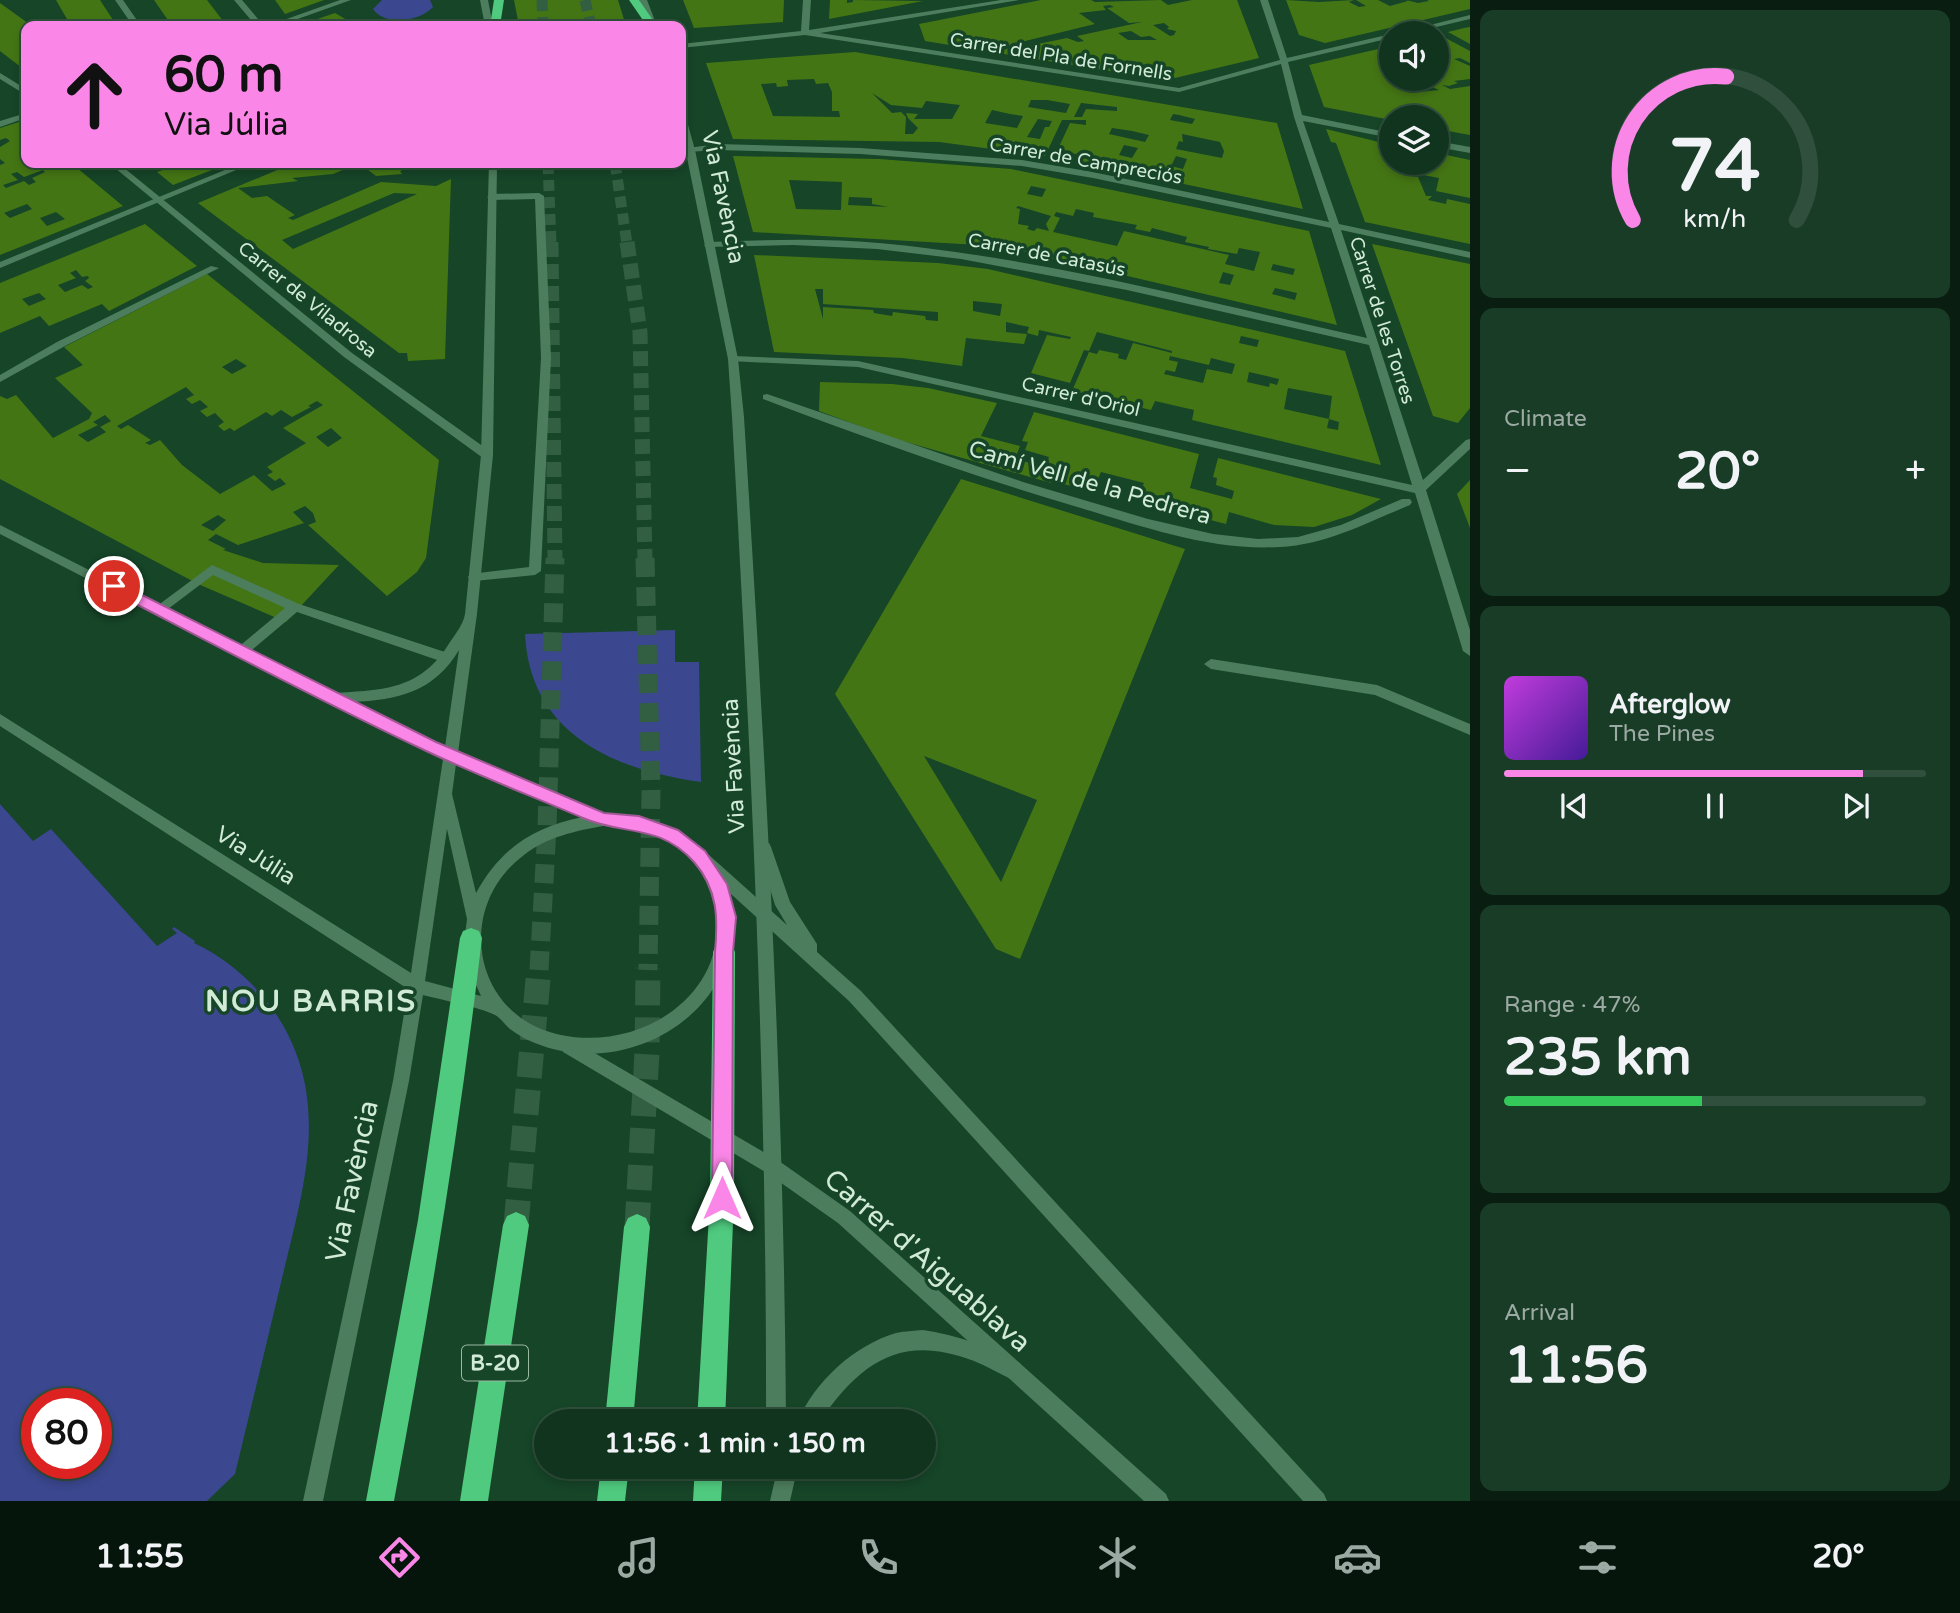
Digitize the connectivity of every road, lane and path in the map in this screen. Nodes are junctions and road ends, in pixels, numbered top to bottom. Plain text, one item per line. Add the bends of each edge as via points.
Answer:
1 (119, 0) edge
2 (238, 0) edge
3 (347, 0) edge
4 (484, 0) edge
5 (499, 0) edge
6 (634, 0) edge
7 (643, 0) edge
8 (807, 0) edge
9 (1015, 0) edge
10 (1264, 0) edge
11 (1004, 1) edge
12 (1470, 18) edge
13 (134, 21) edge
14 (256, 21) edge
15 (286, 21) edge
16 (488, 21) edge
17 (496, 21) edge
18 (649, 21) edge
19 (651, 21) edge
20 (1449, 23) edge
21 (805, 33) junction
22 (1379, 39) edge
23 (686, 45) edge
24 (1284, 61) junction
25 (0, 75) edge
26 (21, 90) edge
27 (21, 117) edge
28 (1298, 117) junction
29 (0, 124) edge
30 (686, 132) edge
31 (1379, 133) edge
32 (1449, 146) edge
33 (691, 150) junction
34 (1470, 150) edge
35 (119, 168) edge
36 (237, 168) edge
37 (493, 168) edge
38 (492, 197) junction
39 (158, 200) junction
40 (1335, 227) junction
41 (709, 245) junction
42 (1470, 255) edge
43 (0, 265) edge
44 (214, 268) dead end
45 (1374, 343) junction
46 (733, 359) junction
47 (0, 379) edge
48 (766, 397) dead end
49 (1470, 443) edge
50 (487, 455) junction
51 (1419, 490) junction
52 (1406, 502) dead end
53 (0, 528) edge
54 (474, 577) junction
55 (295, 607) junction
56 (159, 610) junction
57 (470, 622) junction
58 (1470, 651) edge
59 (241, 652) junction
60 (446, 658) junction
61 (1211, 664) dead end
62 (331, 698) junction
63 (0, 719) edge
64 (1470, 730) edge
65 (451, 756) junction
66 (446, 787) junction
67 (603, 820) junction
68 (761, 836) junction
69 (699, 857) junction
70 (764, 914) junction
71 (472, 928) junction
72 (724, 952) junction
73 (821, 965) junction
74 (417, 986) junction
75 (464, 998) junction
76 (497, 1008) junction
77 (569, 1046) junction
78 (722, 1136) junction
79 (772, 1167) junction
80 (516, 1225) tunnel mouth
81 (637, 1227) tunnel mouth
82 (1013, 1370) junction
83 (620, 1409) edge
84 (712, 1409) edge
85 (776, 1409) edge
86 (817, 1409) edge
87 (614, 1479) edge
88 (708, 1479) edge
89 (777, 1479) edge
90 (784, 1479) edge
91 (313, 1501) edge
92 (380, 1501) edge
93 (474, 1501) edge
94 (611, 1501) edge
95 (707, 1501) edge
96 (778, 1501) edge
97 (1159, 1501) edge
98 (1317, 1501) edge

1 - 13 street
2 - 14 street
3 - 15 street
4 - 16 street
5 - 17 highway
6 - 18 highway
7 - 19 street
8 - 21 street
9 - 11 street
10 - 24 street, Carrer de les Torres
11 - 21 street
12 - 20 street
21 - 23 street
21 - 24 street, Carrer del Pla de Fornells via 1179,90
22 - 24 street, Carrer del Pla de Fornells
24 - 28 street, Carrer de les Torres
25 - 26 street
27 - 29 street
28 - 31 street
28 - 40 street, Carrer de les Torres
30 - 33 street, Via Favència
32 - 34 street
33 - 40 street, Carrer de Campreciós via 847,150 1022,163
33 - 41 street, Via Favència
35 - 39 street, Carrer de Viladrosa
36 - 39 street
37 - 38 street, Via Favència
38 - 50 street, Via Favència
38 - 54 street via 539,196 545,372 535,571
39 - 43 street
39 - 50 street, Carrer de Viladrosa via 348,355
40 - 42 street, Carrer de Campreciós
40 - 45 street, Carrer de les Torres
41 - 45 street, Carrer de Catasús via 886,246 951,252
41 - 46 street, Via Favència
44 - 47 street
45 - 51 street, Carrer de les Torres
46 - 51 street, Carrer d'Oriol via 858,365
46 - 68 street, Via Favència
48 - 52 street, Camí Vell de la Pedrera via 961,467 1200,538 1243,543 1317,538
49 - 51 street
50 - 54 street, Via Favència
51 - 58 street, Carrer de les Torres
53 - 56 street
54 - 57 street, Via Favència
55 - 56 street via 212,569
55 - 59 street
55 - 60 street
56 - 59 street
57 - 60 street, Via Favència
57 - 65 street, Via Favència
59 - 62 street
60 - 62 street, Via Favència via 437,671 395,693
61 - 64 street via 1377,690
62 - 65 street
63 - 74 street, Via Júlia
65 - 66 street, Via Favència
65 - 67 street
66 - 71 street, Via Favència
66 - 74 street, Via Favència
67 - 69 street via 639,823 672,835
67 - 71 street via 568,825 536,839 508,860 486,887
68 - 70 street, Via Favència
68 - 73 street via 783,905
69 - 70 street
69 - 72 street via 719,884 727,917
70 - 73 street
70 - 79 street, Via Favència
71 - 75 highway
71 - 76 street via 477,975
72 - 77 street via 709,985 684,1014 649,1035 609,1046
72 - 78 highway
73 - 98 street via 878,1020
74 - 75 street, Via Júlia
74 - 91 street, Via Favència
75 - 76 street, Via Júlia
75 - 92 highway via 418,1300
76 - 77 street via 528,1033
77 - 78 street, Carrer d'Aiguablava
78 - 79 street, Carrer d'Aiguablava
78 - 84 highway
79 - 82 street, Carrer d'Aiguablava via 844,1217
79 - 85 street, Via Favència via 777,1256
80 - 93 highway, B-20
81 - 83 highway
82 - 86 street via 960,1344 906,1341 870,1353 845,1370
82 - 97 street, Carrer d'Aiguablava
87 - 94 highway
88 - 95 highway
89 - 96 street
90 - 96 street

